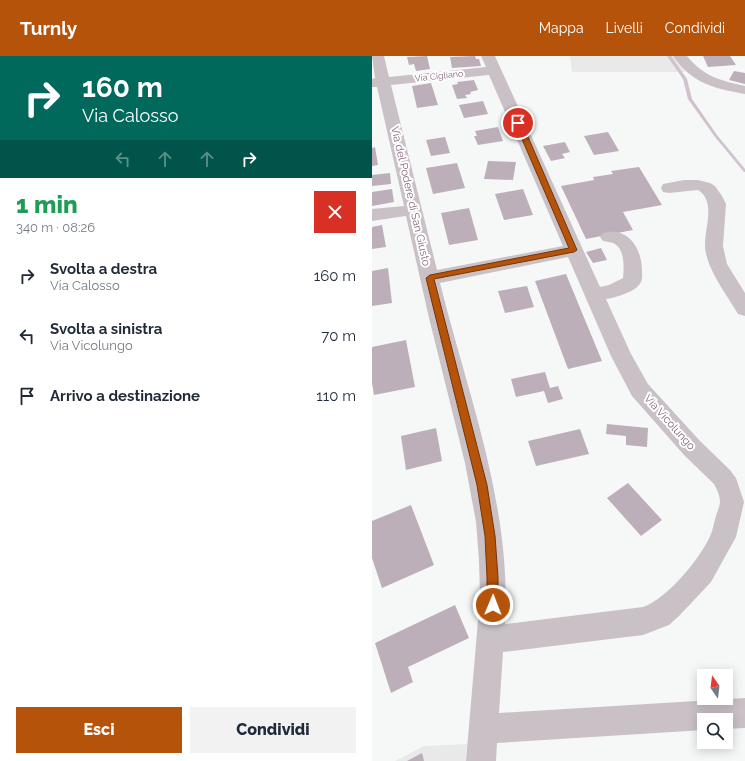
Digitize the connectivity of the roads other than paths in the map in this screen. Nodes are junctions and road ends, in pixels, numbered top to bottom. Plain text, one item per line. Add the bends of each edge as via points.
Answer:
1 (377, 56) edge
2 (680, 56) edge
3 (491, 63) edge
4 (378, 83) edge
5 (745, 90) edge
6 (669, 188) dead end
7 (413, 210) junction
8 (372, 215) edge
9 (609, 237) dead end
10 (574, 250) junction
11 (430, 278) junction
12 (594, 295) junction
13 (745, 309) edge
14 (491, 640) junction
15 (745, 713) edge
16 (484, 729) junction
17 (481, 761) edge

1 - 4 street, Via del Podere di San Giusto
2 - 5 street via 692,71 706,81
3 - 4 street, Via Cigliano
3 - 10 street, Via Vicolungo
4 - 7 street, Via del Podere di San Giusto
6 - 13 street via 700,185 708,188 716,198 714,246 718,264
7 - 8 street
7 - 11 street, Via del Podere di San Giusto
9 - 12 street via 624,242 634,270 632,282 613,291
10 - 11 street
10 - 12 street, Via Vicolungo
11 - 14 street, Via del Podere di San Giusto via 477,463 488,522 493,577
12 - 14 street, Via Vicolungo via 621,356 640,390 728,486 732,502 723,537 702,572 670,607 659,615 643,621
14 - 16 street, Via del Podere di San Giusto
15 - 16 street
16 - 17 street, Via del Podere di San Giusto

